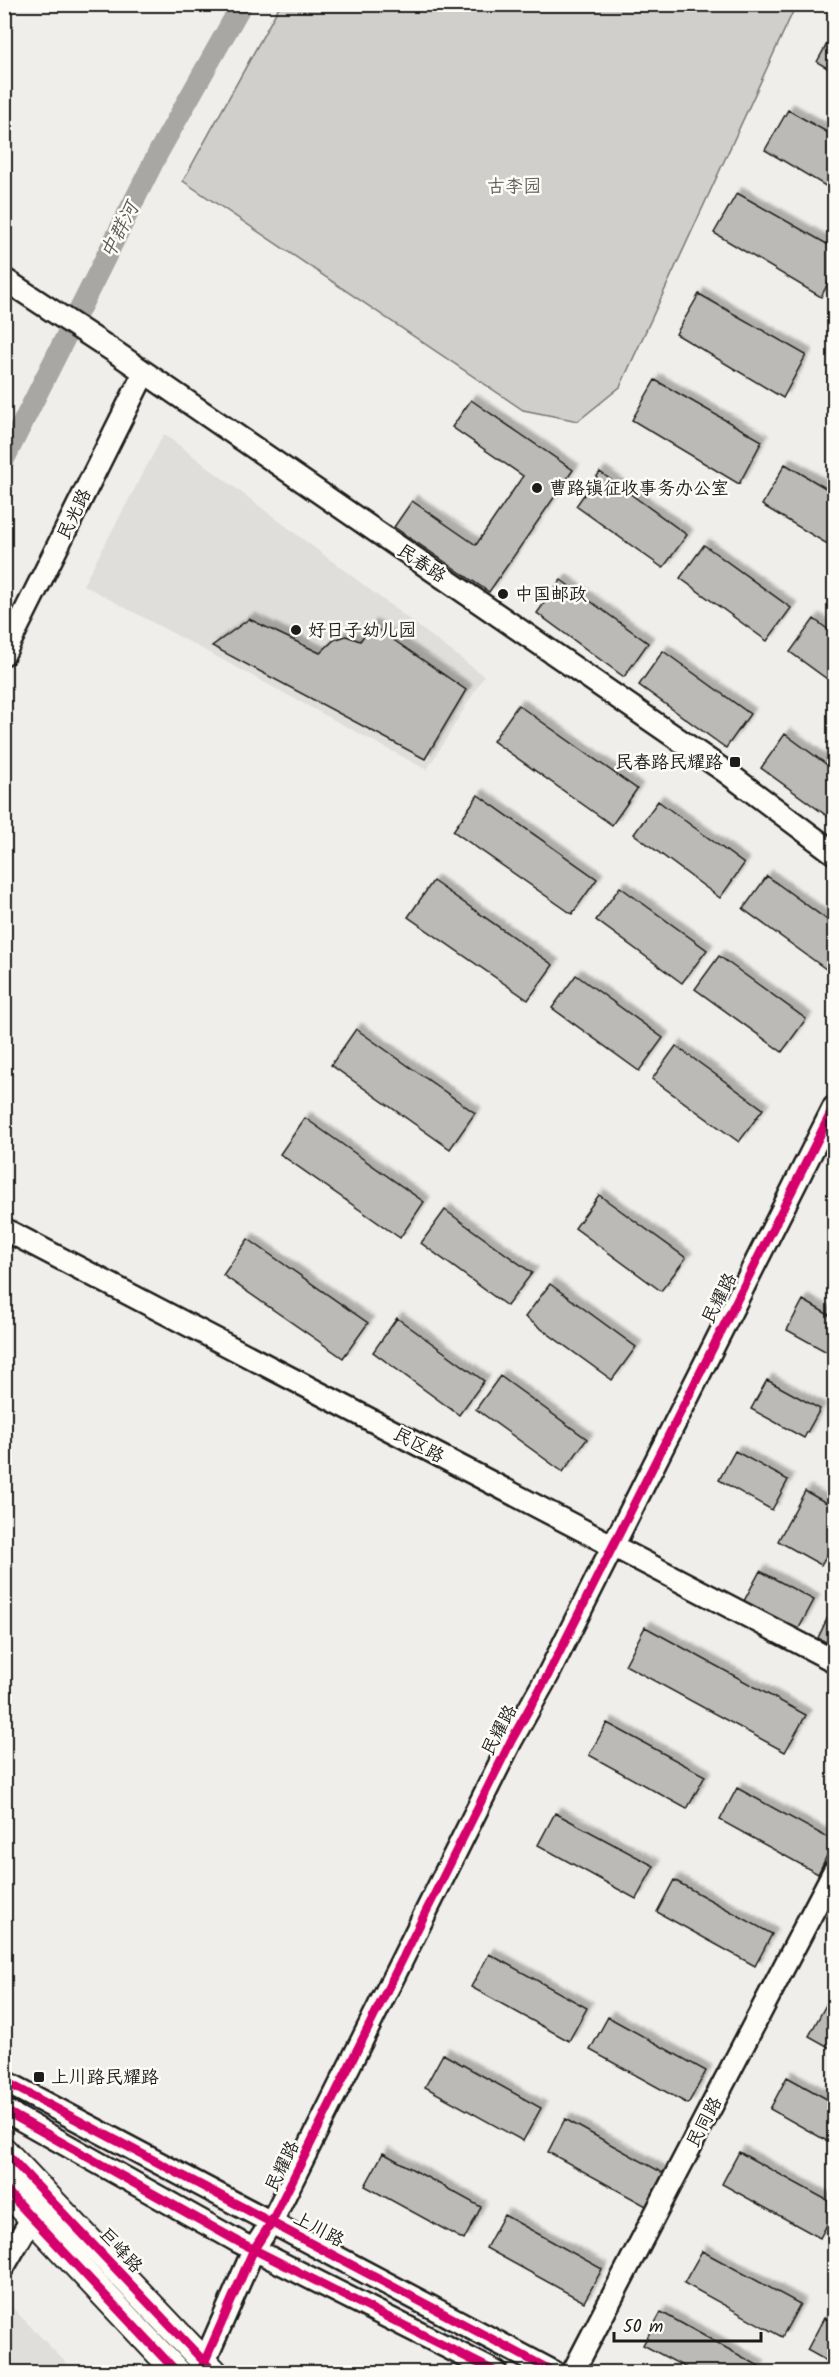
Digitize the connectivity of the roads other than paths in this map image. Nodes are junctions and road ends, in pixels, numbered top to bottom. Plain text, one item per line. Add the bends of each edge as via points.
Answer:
1 (4, 279) edge
2 (144, 373) junction
3 (4, 654) edge
4 (834, 853) edge
5 (834, 1107) edge
6 (4, 1228) edge
7 (612, 1546) junction
8 (834, 1661) edge
9 (834, 1871) edge
10 (4, 2081) edge
11 (4, 2110) edge
12 (4, 2151) edge
13 (4, 2188) edge
14 (33, 2216) junction
15 (272, 2223) junction
16 (254, 2249) junction
17 (4, 2266) edge
18 (206, 2369) edge
19 (177, 2373) edge
20 (496, 2373) edge
21 (554, 2373) edge
22 (573, 2373) edge

1 - 2 street, 民春路
2 - 3 street, 民光路
2 - 4 street, 民春路 via 726,772
5 - 7 street, 民耀路
6 - 7 street, 民区路
7 - 8 street, 民区路
7 - 15 street, 民耀路
9 - 22 street, 民同路
10 - 15 street, 上川路
11 - 16 street
12 - 18 main road, 巨峰路
13 - 14 main road
14 - 17 street
14 - 19 main road
15 - 16 street, 民耀路
15 - 21 street, 上川路
16 - 18 street, 民耀路
16 - 20 street

